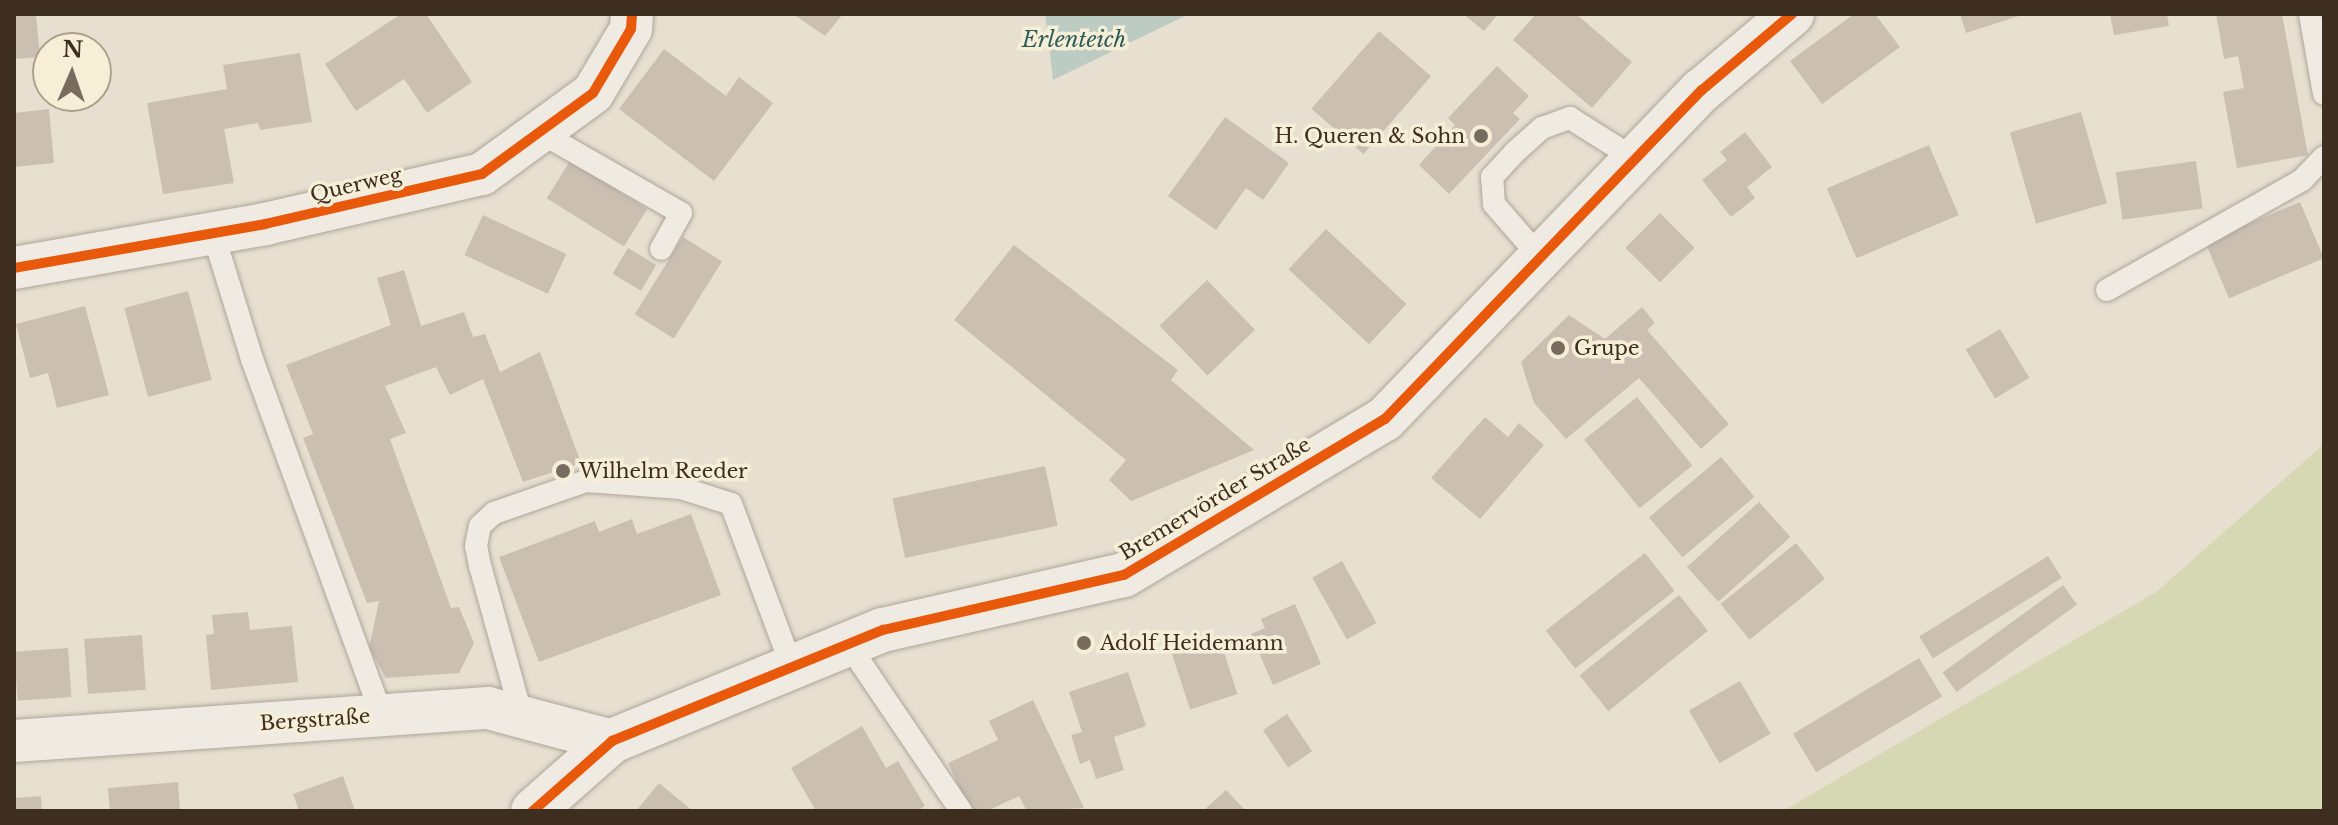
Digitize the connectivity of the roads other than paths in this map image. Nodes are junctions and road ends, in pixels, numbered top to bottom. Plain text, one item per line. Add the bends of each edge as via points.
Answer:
1 (632, 14) edge
2 (1792, 14) edge
3 (2310, 14) edge
4 (2324, 94) edge
5 (543, 134) junction
6 (2324, 157) edge
7 (1635, 159) junction
8 (213, 233) junction
9 (661, 249) dead end
10 (1540, 257) junction
11 (14, 268) edge
12 (2107, 290) dead end
13 (848, 644) junction
14 (792, 667) junction
15 (382, 716) junction
16 (522, 717) junction
17 (14, 741) edge
18 (612, 741) junction
19 (533, 811) edge
20 (961, 811) edge

1 - 5 street, Querweg via 631,29 593,93
2 - 7 main road, Bremervörder Straße via 1702,90
3 - 4 lane
5 - 8 street, Querweg via 482,174
5 - 9 lane via 681,213
6 - 12 lane via 2302,180
7 - 10 main road, Bremervörder Straße
7 - 10 lane via 1570,118 1542,128 1514,153 1492,177 1494,204
8 - 11 street, Querweg
8 - 15 lane via 252,359
10 - 13 main road, Bremervörder Straße via 1385,419 1124,575 883,630
13 - 14 main road, Bremervörder Straße
13 - 20 lane
14 - 16 lane via 731,504 681,488 586,481 494,513 480,526 480,566
14 - 18 main road, Bremervörder Straße
15 - 16 street, Bergstraße via 488,708
15 - 17 street, Bergstraße
16 - 18 street, Bergstraße
18 - 19 main road, Bremervörder Straße

